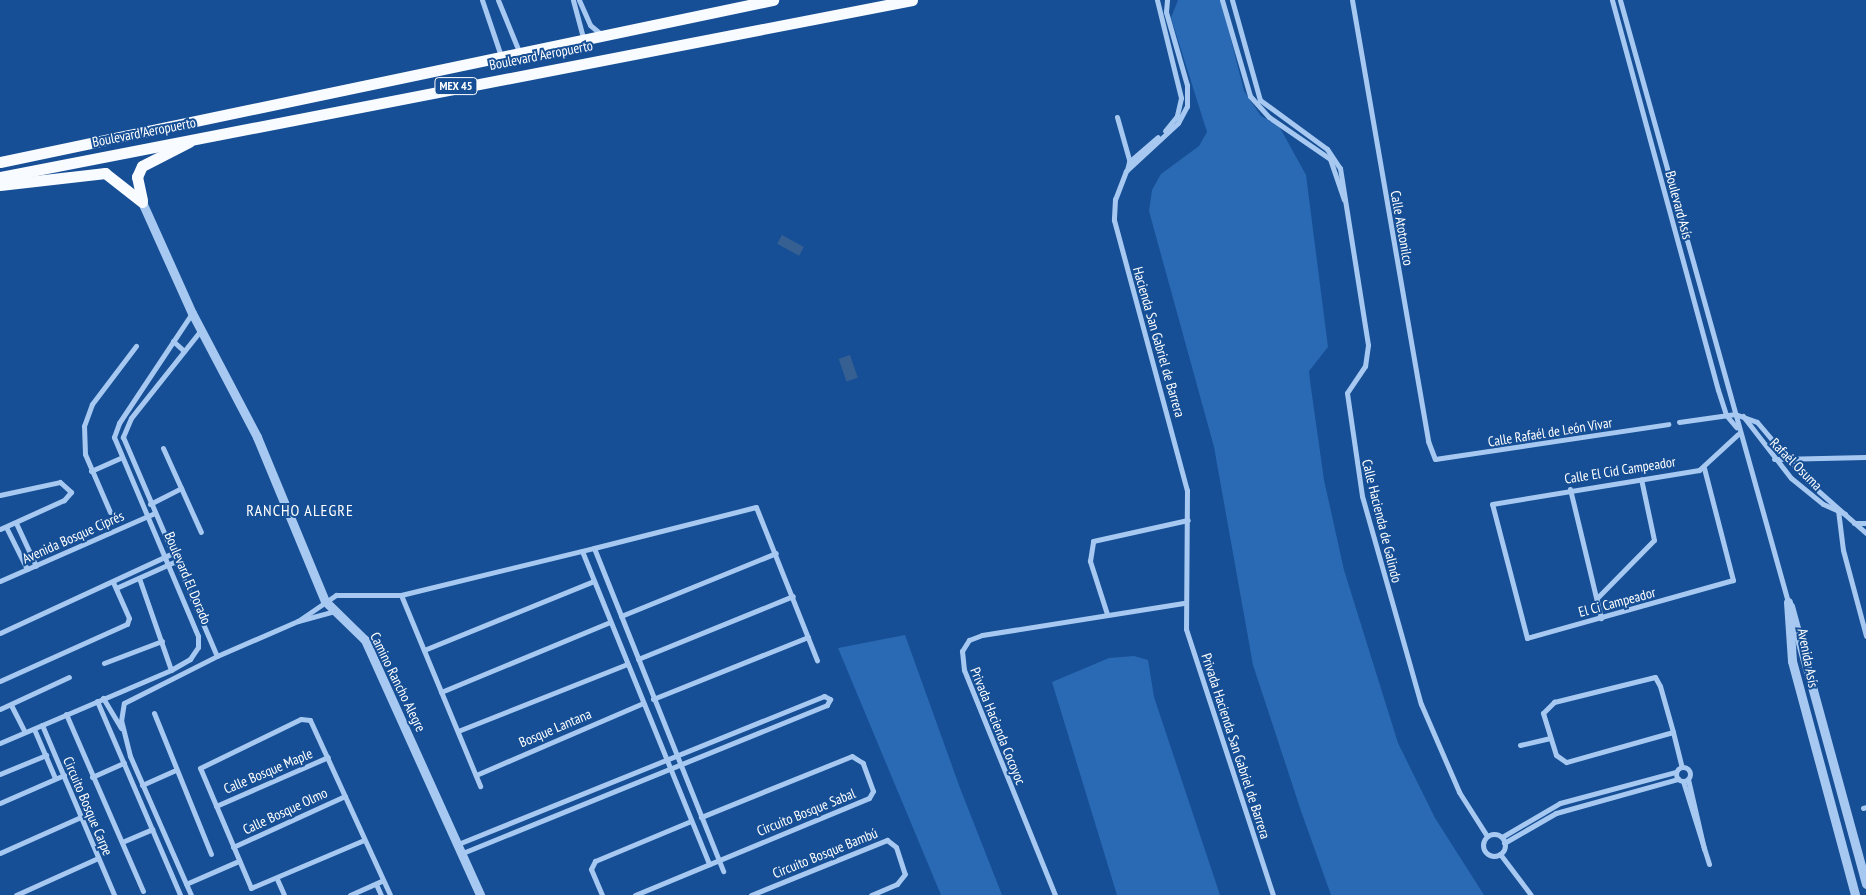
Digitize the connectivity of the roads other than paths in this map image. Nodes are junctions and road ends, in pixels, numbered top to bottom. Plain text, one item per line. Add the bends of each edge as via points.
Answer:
1 (482, 0) edge
2 (498, 0) edge
3 (573, 0) edge
4 (579, 0) edge
5 (773, 0) edge
6 (869, 0) edge
7 (912, 0) edge
8 (1157, 0) edge
9 (1161, 0) edge
10 (1167, 0) edge
11 (1222, 0) edge
12 (1232, 0) edge
13 (1352, 0) edge
14 (1612, 0) edge
15 (1620, 0) edge
16 (898, 1) edge
17 (843, 14) junction
18 (604, 37) junction
19 (1240, 39) junction
20 (584, 41) junction
21 (1232, 41) junction
22 (521, 54) junction
23 (1178, 55) junction
24 (1169, 57) junction
25 (502, 58) junction
26 (1117, 117) dead end
27 (1654, 124) junction
28 (1646, 126) junction
29 (1297, 131) junction
30 (197, 137) junction
31 (0, 162) edge
32 (1131, 164) junction
33 (0, 176) edge
34 (0, 185) edge
35 (142, 202) junction
36 (1698, 281) junction
37 (1689, 284) junction
38 (192, 312) junction
39 (200, 330) junction
40 (1715, 339) junction
41 (173, 341) junction
42 (1705, 342) junction
43 (136, 346) dead end
44 (184, 351) junction
45 (147, 382) junction
46 (156, 388) junction
47 (1735, 414) junction
48 (1726, 415) junction
49 (1743, 416) junction
50 (1679, 422) dead end
51 (1668, 424) dead end
52 (1736, 428) junction
53 (1738, 434) junction
54 (163, 448) dead end
55 (1866, 457) edge
56 (120, 458) junction
57 (1787, 458) junction
58 (1435, 459) joint
59 (1774, 459) junction
60 (1704, 468) junction
61 (91, 471) junction
62 (1641, 478) junction
63 (181, 488) junction
64 (1570, 489) junction
65 (0, 495) edge
66 (150, 504) junction
67 (1492, 504) joint
68 (1838, 509) junction
69 (110, 512) dead end
70 (155, 514) junction
71 (147, 518) junction
72 (1188, 520) junction
73 (16, 523) junction
74 (1854, 523) junction
75 (1866, 523) edge
76 (3, 528) edge
77 (201, 532) dead end
78 (1866, 533) edge
79 (594, 548) junction
80 (582, 550) junction
81 (776, 553) junction
82 (173, 554) junction
83 (164, 558) junction
84 (176, 561) junction
85 (168, 565) junction
86 (36, 566) junction
87 (27, 569) junction
88 (139, 578) junction
89 (0, 581) edge
90 (594, 581) junction
91 (113, 582) junction
92 (116, 588) junction
93 (401, 595) junction
94 (793, 596) junction
95 (1596, 598) junction
96 (325, 601) junction
97 (1788, 602) junction
98 (1183, 603) junction
99 (332, 612) junction
100 (1107, 614) junction
101 (621, 616) junction
102 (1601, 618) junction
103 (298, 621) junction
104 (610, 622) junction
105 (0, 632) edge
106 (1866, 636) edge
107 (808, 637) junction
108 (162, 640) junction
109 (424, 650) junction
110 (217, 656) junction
111 (638, 659) junction
112 (817, 660) dead end
113 (104, 663) dead end
114 (627, 664) junction
115 (171, 670) junction
116 (70, 677) dead end
117 (0, 681) edge
118 (441, 692) junction
119 (103, 698) junction
120 (653, 699) junction
121 (96, 701) junction
122 (643, 703) junction
123 (11, 704) junction
124 (0, 709) edge
125 (154, 713) dead end
126 (66, 714) junction
127 (42, 725) junction
128 (34, 729) junction
129 (122, 730) junction
130 (458, 731) junction
131 (25, 732) junction
132 (1673, 732) junction
133 (1550, 738) junction
134 (0, 743) edge
135 (1520, 745) dead end
136 (46, 755) junction
137 (675, 755) junction
138 (328, 757) junction
139 (666, 759) junction
140 (124, 763) junction
141 (679, 765) junction
142 (1682, 767) junction
143 (669, 769) junction
144 (174, 771) junction
145 (1676, 772) junction
146 (0, 774) edge
147 (64, 775) junction
148 (476, 775) junction
149 (92, 776) junction
150 (55, 778) junction
151 (1683, 780) junction
152 (142, 785) junction
153 (480, 786) dead end
154 (1618, 789) junction
155 (345, 796) junction
156 (1620, 796) junction
157 (0, 803) edge
158 (216, 806) junction
159 (1846, 811) junction
160 (1834, 816) junction
161 (81, 817) junction
162 (701, 818) junction
163 (691, 821) junction
164 (152, 829) junction
165 (1487, 836) junction
166 (364, 840) junction
167 (1503, 840) junction
168 (122, 842) junction
169 (458, 844) junction
170 (233, 847) junction
171 (0, 853) edge
172 (462, 853) junction
173 (212, 854) dead end
174 (1500, 854) junction
175 (98, 858) junction
176 (718, 860) junction
177 (239, 861) junction
178 (709, 864) junction
179 (1709, 864) dead end
180 (723, 871) dead end
181 (277, 879) junction
182 (383, 880) junction
183 (186, 884) junction
184 (376, 884) junction
185 (1866, 884) edge
186 (143, 891) dead end
187 (16, 895) edge
188 (114, 895) edge
189 (180, 895) edge
190 (190, 895) edge
191 (284, 895) edge
192 (350, 895) edge
193 (381, 895) edge
194 (390, 895) edge
195 (480, 895) edge
196 (602, 895) edge
197 (635, 895) edge
198 (751, 895) edge
199 (870, 895) edge
200 (1055, 895) edge
201 (1273, 895) edge
202 (1531, 895) edge
203 (1855, 895) edge

1 - 25 street
2 - 22 street
3 - 20 street
4 - 18 street via 590,25
5 - 18 highway, Boulevard Aeropuerto / MEX 45
6 - 17 highway
7 - 16 highway, Boulevard Aeropuerto / MEX 45
8 - 9 street
8 - 24 street
10 - 23 street via 1166,12
11 - 21 street, Calle Hacienda de Galindo
12 - 19 street, Calle Hacienda de Galindo
13 - 58 street, Calle Atotonilco via 1428,441
14 - 28 street, Boulevard Asís
15 - 27 street, Boulevard Asís
16 - 17 highway, Boulevard Aeropuerto / MEX 45
17 - 30 highway, Boulevard Aeropuerto / MEX 45
18 - 20 highway, Boulevard Aeropuerto / MEX 45
19 - 21 street
19 - 29 street, Calle Hacienda de Galindo via 1260,100
20 - 22 highway, Boulevard Aeropuerto / MEX 45
21 - 29 street, Calle Hacienda de Galindo via 1255,104
22 - 25 highway, Boulevard Aeropuerto / MEX 45
23 - 24 street
23 - 32 street via 1188,90 1186,111
24 - 32 street via 1180,110 1170,127
25 - 31 highway, Boulevard Aeropuerto / MEX 45
26 - 32 street
27 - 28 street
27 - 36 street, Boulevard Asís
28 - 37 street, Boulevard Asís
29 - 165 street, Calle Hacienda de Galindo via 1330,159 1344,200 1368,345 1368,360 1347,393 1362,496 1420,704 1459,792
30 - 33 highway, Boulevard Aeropuerto / MEX 45
30 - 35 highway via 142,166 138,183
32 - 72 street, Hacienda San Gabriel de Barrera via 1116,194 1114,220 1178,448 1188,490
34 - 35 highway via 105,173
35 - 38 street
36 - 37 street
36 - 40 street, Boulevard Asís
37 - 42 street, Boulevard Asís
38 - 39 street
38 - 41 street, Boulevard El Dorado
39 - 44 street, Boulevard El Dorado
39 - 96 street, Camino Rancho Alegre via 257,437
40 - 42 street
40 - 47 street, Boulevard Asís
41 - 44 street
41 - 45 street, Boulevard El Dorado
42 - 48 street, Boulevard Asís
43 - 61 street via 88,410 84,446
44 - 46 street, Boulevard El Dorado
45 - 46 street
45 - 56 street, Boulevard El Dorado via 116,430
46 - 66 street, Boulevard El Dorado via 131,418 123,437
47 - 48 street
47 - 49 street, Rafaél Osuma
47 - 52 street, Avenida Asís
48 - 50 street
48 - 52 street, Avenida Asís
49 - 57 street, Rafaél Osuma via 1760,425
49 - 59 street, Rafaél Osuma
51 - 58 street, Calle Rafaél de León Vivar
52 - 53 street, Avenida Asís
53 - 60 street
53 - 97 street, Avenida Asís
54 - 63 street
55 - 57 street
56 - 61 street
56 - 71 street, Boulevard El Dorado
57 - 59 street
57 - 68 street, Rafaél Osuma
59 - 68 street, Rafaél Osuma via 1808,493
60 - 62 street, Calle El Cid Campeador
60 - 102 street, El Ci Campeador via 1733,580
61 - 69 street
62 - 64 street, Calle El Cid Campeador
62 - 95 street via 1654,540
63 - 66 street
63 - 77 street
64 - 67 street, Calle El Cid Campeador
64 - 95 street
65 - 73 street via 60,482 70,489 64,500
66 - 70 street, Boulevard El Dorado
67 - 102 street, El Ci Campeador via 1527,638
68 - 74 street, Rafaél Osuma
68 - 106 street via 1842,550
70 - 71 street, Avenida Bosque Ciprés
70 - 82 street, Boulevard El Dorado
71 - 83 street, Boulevard El Dorado
71 - 86 street, Avenida Bosque Ciprés
72 - 98 street, Hacienda San Gabriel de Barrera
72 - 100 street via 1093,541 1090,561
73 - 76 street
73 - 86 street
74 - 75 street
74 - 78 street, Rafaél Osuma
76 - 87 street
79 - 80 street
79 - 81 street via 752,506 759,510
79 - 101 street
80 - 90 street
80 - 93 street
81 - 94 street
81 - 101 street
82 - 83 street
82 - 84 street, Boulevard El Dorado
83 - 85 street, Boulevard El Dorado
83 - 91 street
84 - 85 street
84 - 110 street, Boulevard El Dorado
85 - 88 street
85 - 115 street, Boulevard El Dorado via 199,640 190,659
86 - 87 street, Avenida Bosque Ciprés
87 - 89 street, Avenida Bosque Ciprés
88 - 92 street
88 - 108 street
90 - 104 street
90 - 109 street
91 - 92 street
91 - 105 street
92 - 117 street via 129,618 127,624
93 - 96 street via 348,594
93 - 109 street
94 - 107 street
94 - 111 street
95 - 102 street
96 - 99 street, Camino Rancho Alegre
96 - 103 street
97 - 159 street
97 - 160 street, Avenida Asís via 1789,647
98 - 100 street, Privada Hacienda Cocoyoc
98 - 201 street, Privada Hacienda San Gabriel de Barrera via 1186,629
99 - 103 street
99 - 169 street, Camino Rancho Alegre via 365,640
100 - 200 street, Privada Hacienda Cocoyoc via 982,635 969,640 962,651 964,670
101 - 111 street
103 - 110 street
104 - 114 street
104 - 118 street
107 - 112 street
107 - 120 street
108 - 113 street
108 - 115 street
109 - 118 street
110 - 129 street via 129,698 121,714
111 - 120 street
114 - 122 street
114 - 130 street
115 - 119 street, Boulevard El Dorado
116 - 123 street
118 - 130 street
119 - 121 street, Boulevard El Dorado
119 - 129 street
120 - 137 street
121 - 126 street, Boulevard El Dorado
121 - 140 street
122 - 139 street
122 - 148 street, Bosque Lantana
123 - 124 street
123 - 131 street
125 - 144 street
126 - 127 street, Boulevard El Dorado
126 - 149 street
127 - 128 street, Boulevard El Dorado
127 - 147 street, Circuito Bosque Carpe
128 - 131 street, Boulevard El Dorado
128 - 136 street, Circuito Bosque Carpe
129 - 152 street
130 - 148 street
131 - 134 street, Boulevard El Dorado
132 - 133 street via 1566,762 1556,755
132 - 133 street via 1660,686 1651,676 1551,704 1543,717
132 - 142 street
133 - 135 street
136 - 146 street
136 - 150 street, Circuito Bosque Carpe
137 - 139 street
137 - 141 street
137 - 141 street via 824,696 830,699 827,705
138 - 155 street
138 - 158 street, Calle Bosque Maple
138 - 158 street via 314,723 301,719 203,763 200,774
139 - 143 street
139 - 169 street
140 - 149 street
140 - 164 street
141 - 143 street
141 - 162 street
142 - 145 street
142 - 151 street via 1690,772
143 - 163 street
143 - 172 street
144 - 152 street
144 - 173 street
145 - 151 street
145 - 154 street
147 - 150 street
147 - 161 street, Circuito Bosque Carpe
148 - 153 street
149 - 168 street
150 - 157 street
151 - 156 street
151 - 179 street
152 - 183 street
154 - 156 street
154 - 167 street via 1545,809
155 - 166 street
155 - 170 street, Calle Bosque Olmo
156 - 167 street via 1552,814
158 - 170 street
159 - 160 street
159 - 185 street
160 - 203 street, Avenida Asís
161 - 171 street
161 - 175 street, Circuito Bosque Carpe
162 - 176 street
162 - 176 street, Circuito Bosque Sabal via 852,756 863,763 873,791 869,798
163 - 178 street
163 - 196 street via 596,860 591,869
164 - 168 street
164 - 189 street
165 - 167 street
165 - 174 street, Calle Hacienda de Galindo via 1485,851
166 - 181 street
166 - 182 street
167 - 174 street
168 - 186 street
169 - 172 street, Camino Rancho Alegre
170 - 177 street
172 - 195 street, Camino Rancho Alegre
174 - 202 street
175 - 187 street
175 - 188 street, Circuito Bosque Carpe
176 - 178 street, Circuito Bosque Sabal
176 - 180 street
177 - 181 street via 251,888
177 - 183 street
178 - 197 street, Circuito Bosque Sabal
181 - 191 street
182 - 184 street
182 - 194 street
183 - 190 street
184 - 192 street
184 - 193 street
198 - 199 street, Circuito Bosque Bambú via 887,840 896,847 905,874 897,884

